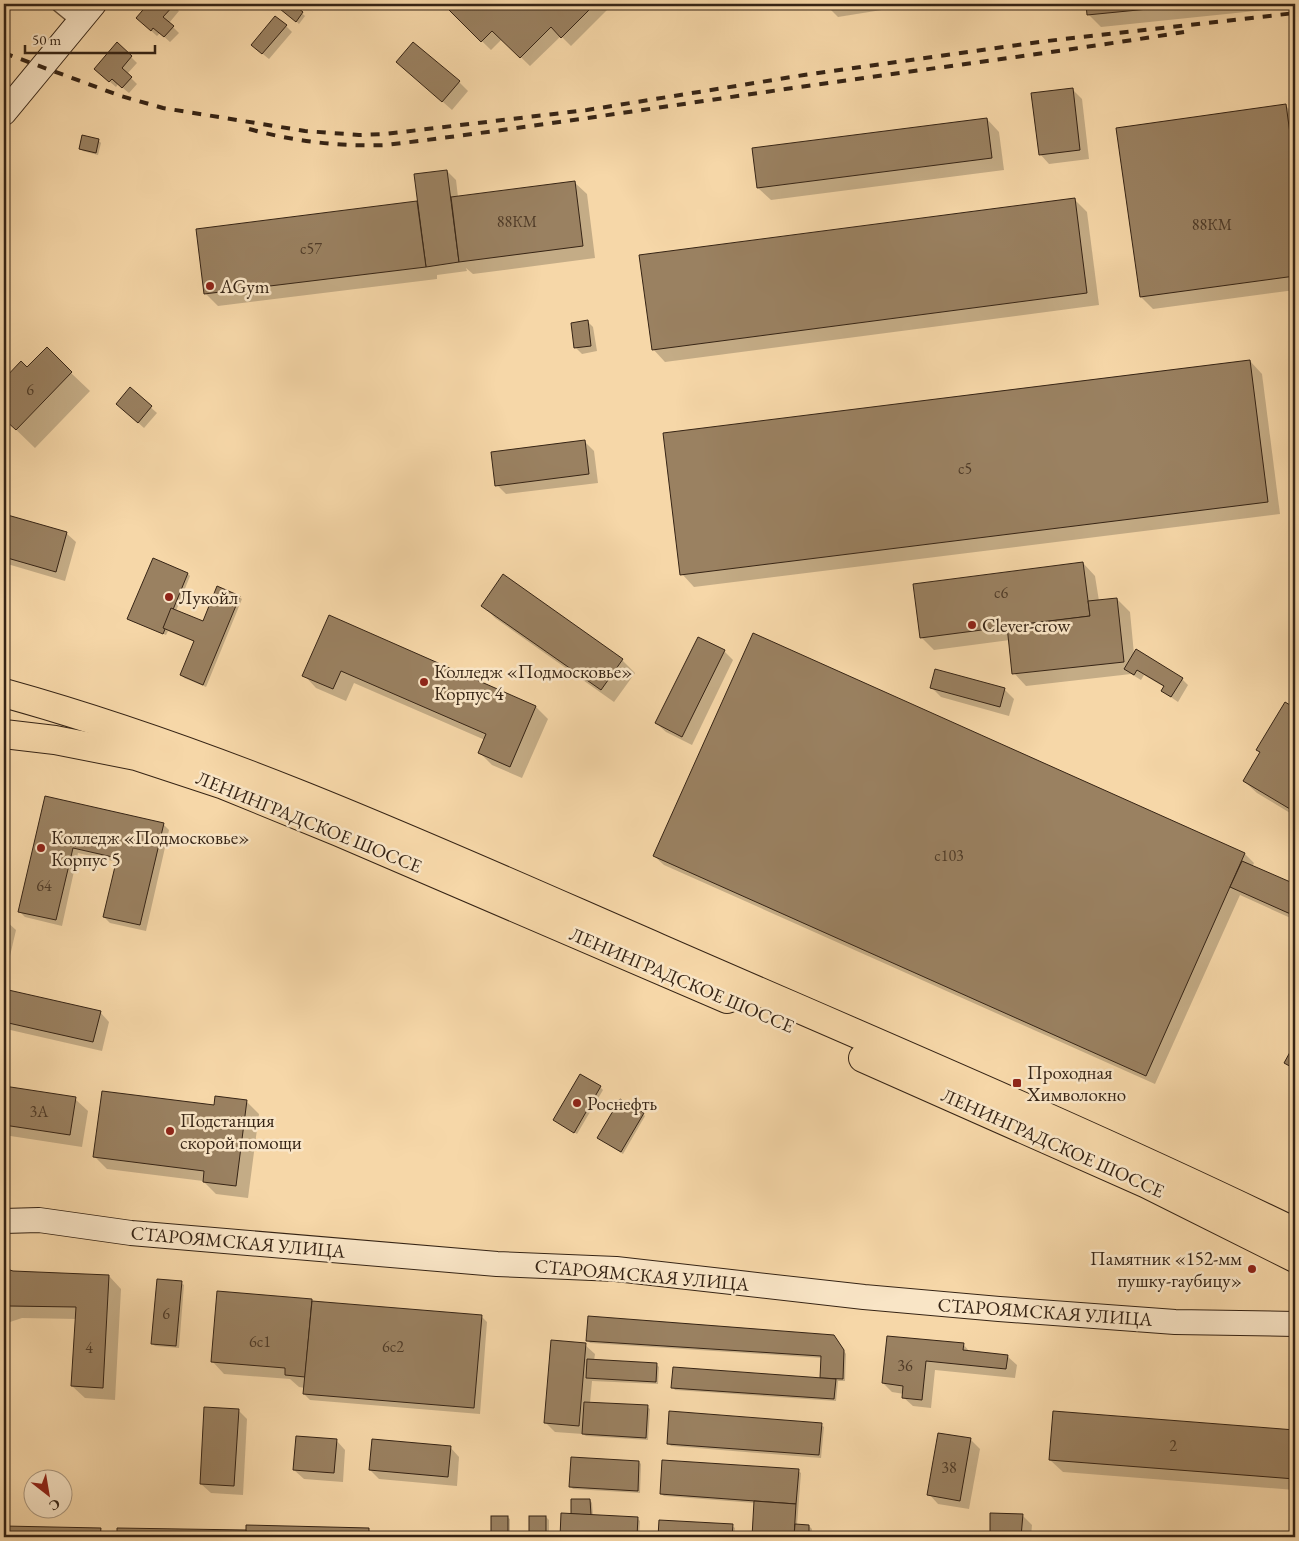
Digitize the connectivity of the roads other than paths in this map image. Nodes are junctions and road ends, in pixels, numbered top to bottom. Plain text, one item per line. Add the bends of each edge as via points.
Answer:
1 (60, 4) edge
2 (88, 11) edge
3 (4, 113) edge
4 (4, 693) edge
5 (4, 734) edge
6 (4, 1221) edge
7 (1295, 1232) edge
8 (1295, 1258) edge
9 (1290, 1325) edge

1 - 2 street via 71,13
2 - 3 street
4 - 7 highway, ЛЕНИНГРАДСКОЕ ШОССЕ via 233,767 349,813 1006,1099
5 - 8 highway, ЛЕНИНГРАДСКОЕ ШОССЕ via 136,756 224,785 1044,1138
6 - 9 street, СТАРОЯМСКАЯ УЛИЦА via 39,1220 131,1233 497,1264 616,1269 990,1308 1175,1322

